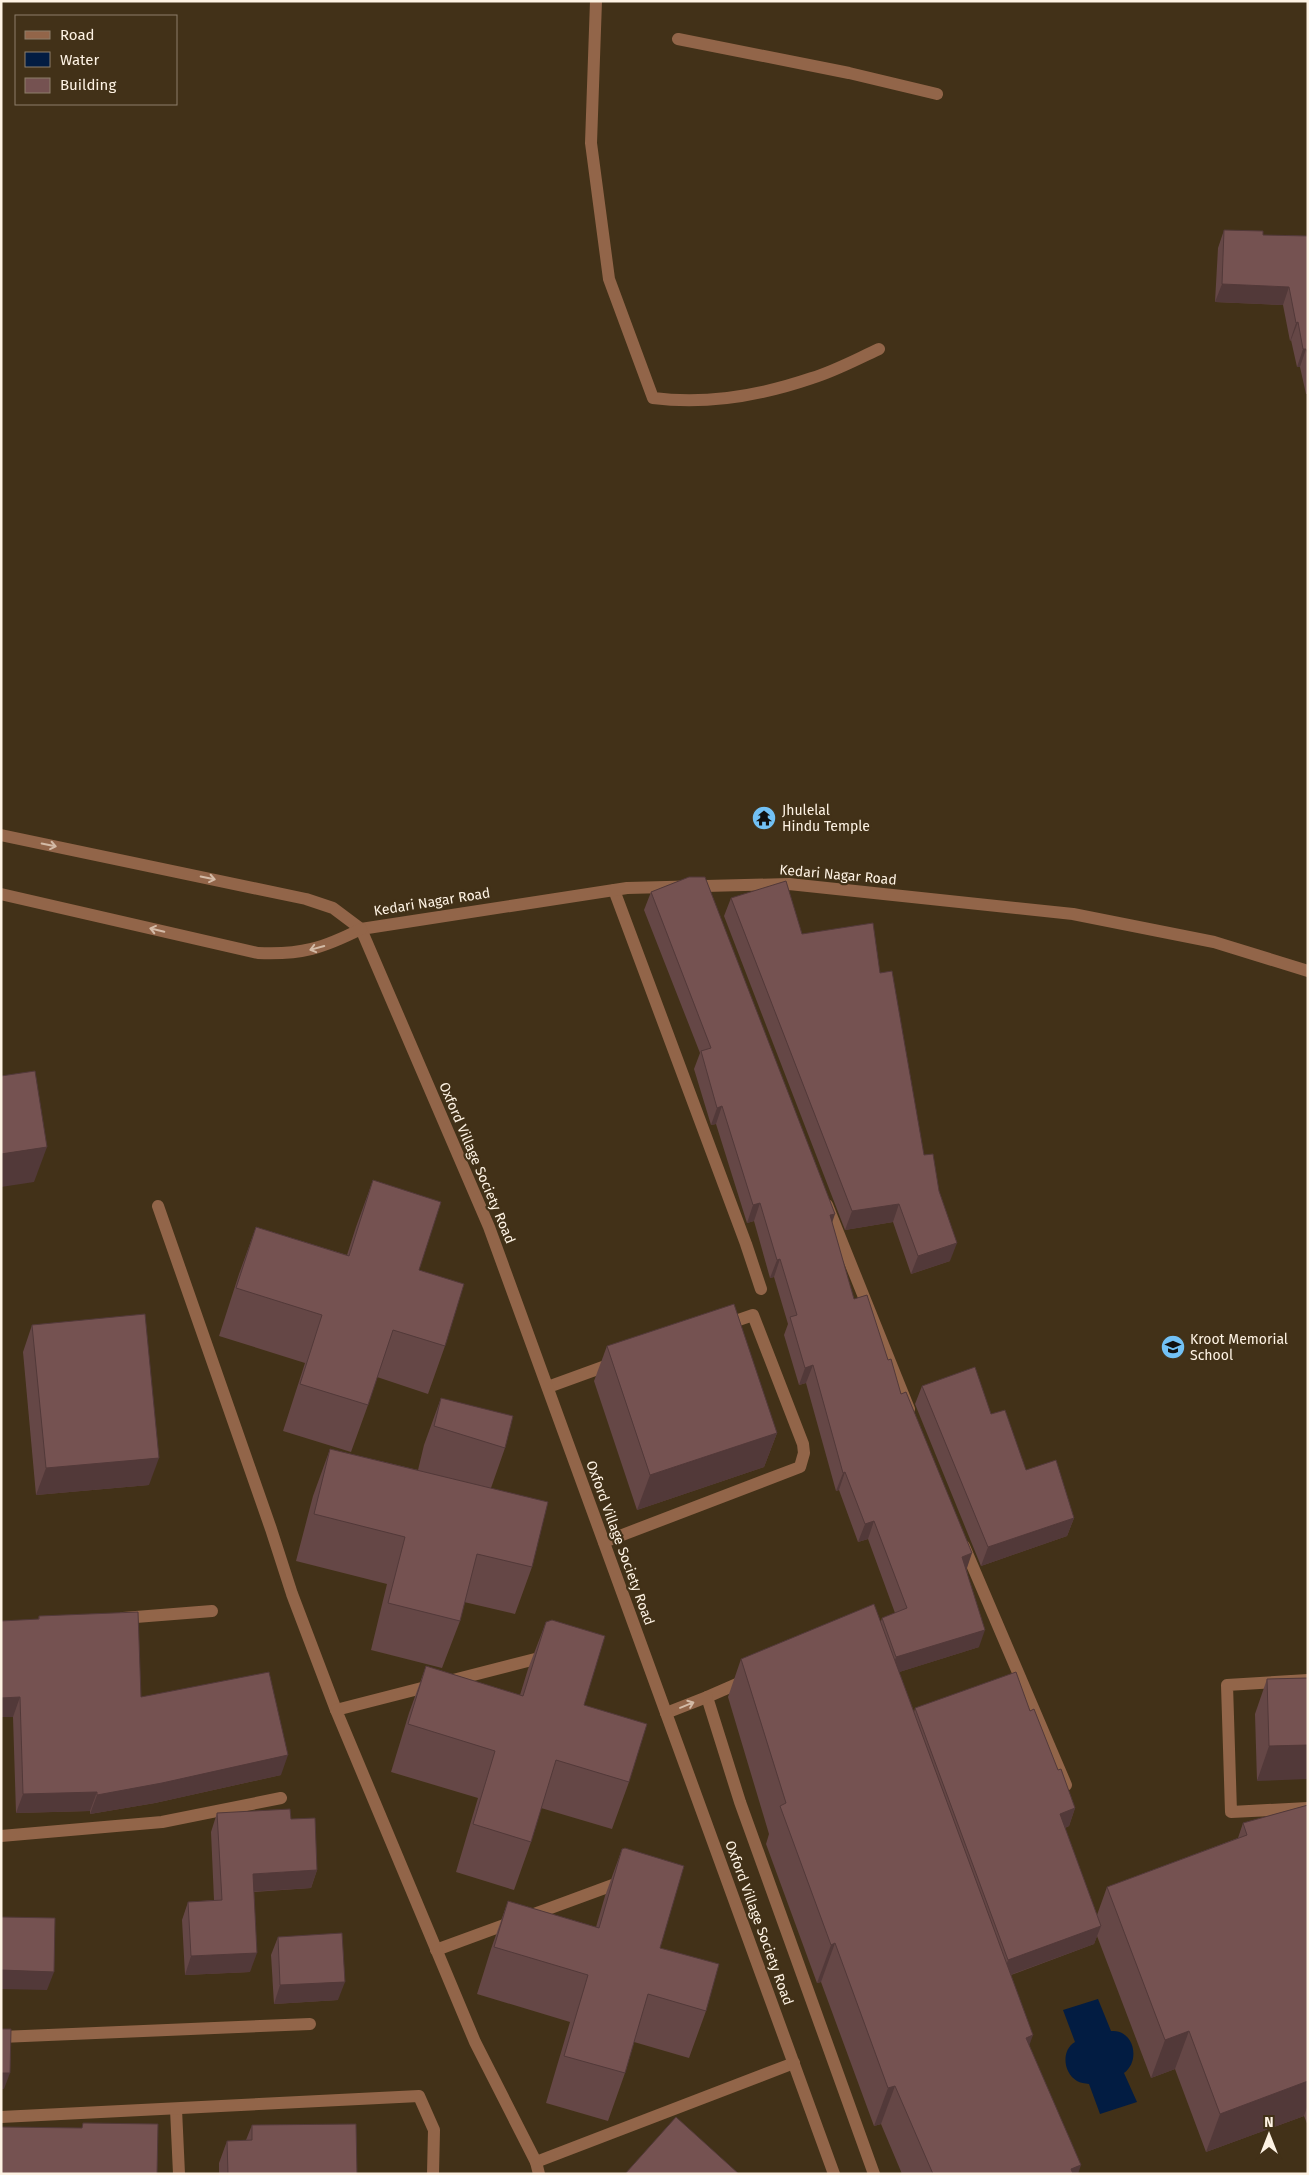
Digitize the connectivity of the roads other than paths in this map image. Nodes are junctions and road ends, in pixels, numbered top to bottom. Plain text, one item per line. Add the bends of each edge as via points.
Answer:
1 (596, 1) edge
2 (678, 39) dead end
3 (937, 94) dead end
4 (879, 349) dead end
5 (1, 835) edge
6 (614, 890) junction
7 (1, 894) edge
8 (361, 929) junction
9 (1308, 971) edge
10 (823, 1195) edge
11 (158, 1206) dead end
12 (761, 1289) dead end
13 (716, 1328) edge
14 (622, 1360) edge
15 (548, 1387) junction
16 (913, 1418) edge
17 (961, 1538) edge
18 (604, 1542) junction
19 (212, 1612) dead end
20 (107, 1619) edge
21 (558, 1653) edge
22 (760, 1675) edge
23 (1308, 1680) edge
24 (707, 1697) junction
25 (336, 1710) junction
26 (666, 1713) junction
27 (1067, 1788) edge
28 (280, 1798) dead end
29 (1308, 1808) edge
30 (1, 1836) edge
31 (622, 1882) edge
32 (436, 1950) junction
33 (310, 2024) dead end
34 (1, 2036) edge
35 (794, 2063) junction
36 (176, 2109) junction
37 (1, 2118) edge
38 (538, 2168) edge
39 (179, 2174) edge
40 (432, 2174) edge
41 (834, 2174) edge
42 (874, 2174) edge

1 - 4 street via 591,143 609,279 653,398 678,401 744,395 812,378
2 - 3 street
5 -> 8 street via 306,899 333,908
6 - 8 street, Kedari Nagar Road
6 - 9 street, Kedari Nagar Road via 706,890 788,884 1073,914 1214,942
6 - 12 street
8 -> 7 street, Kedari Nagar Road via 311,950 285,954 258,953
8 - 15 street, Oxford Village Society Road via 489,1227
10 - 16 street
11 - 25 street via 292,1594
13 - 18 street via 753,1315 803,1444 800,1467
14 - 15 street
15 - 18 street, Oxford Village Society Road
17 - 27 street
18 - 26 street, Oxford Village Society Road
19 - 20 street
21 - 25 street
22 - 24 street
23 - 29 street via 1227,1685 1231,1812
26 -> 24 street
24 - 42 street via 740,1802
25 - 32 street
26 - 35 street, Oxford Village Society Road
28 - 30 street via 162,1822
31 - 32 street
32 - 38 street via 476,2042
33 - 34 street
35 - 38 street
35 - 41 street, Oxford Village Society Road
36 - 37 street
36 - 39 street
36 - 40 street via 419,2096 434,2130

